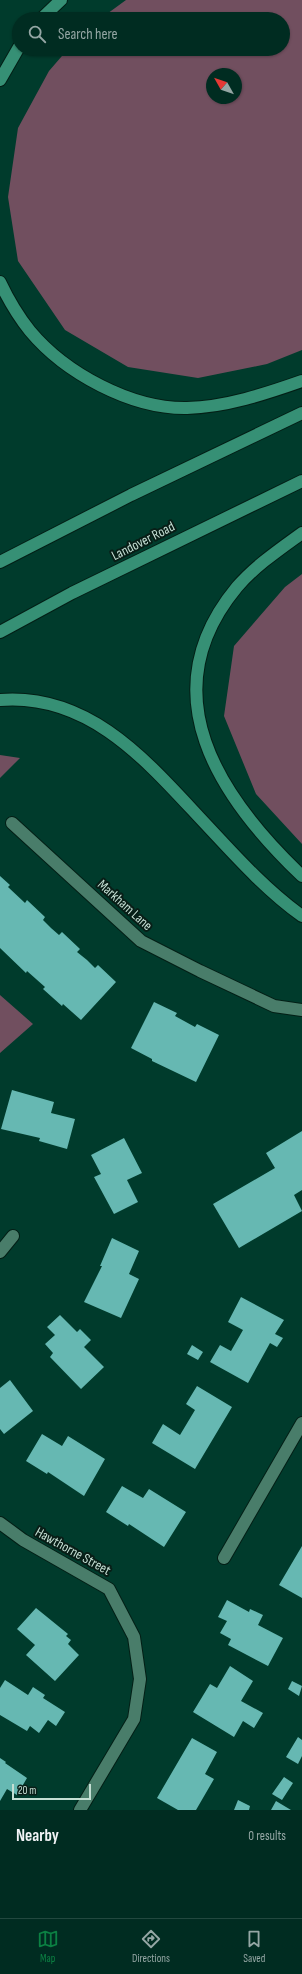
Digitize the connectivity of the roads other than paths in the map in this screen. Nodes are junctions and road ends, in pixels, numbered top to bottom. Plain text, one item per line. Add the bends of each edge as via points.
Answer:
1 (61, 0) edge
2 (48, 12) edge
3 (13, 56) edge
4 (0, 80) edge
5 (0, 282) edge
6 (302, 381) edge
7 (302, 413) edge
8 (302, 481) edge
9 (302, 532) edge
10 (0, 562) edge
11 (0, 632) edge
12 (0, 700) edge
13 (12, 822) dead end
14 (302, 876) edge
15 (302, 916) edge
16 (302, 1010) edge
17 (13, 1236) dead end
18 (0, 1252) edge
19 (302, 1423) edge
20 (0, 1523) edge
21 (224, 1558) dead end
22 (80, 1810) edge

1 - 2 main road
3 - 4 main road
5 - 6 main road via 30,331 46,347 85,377 124,395 146,402 187,408 244,399
7 - 10 main road via 132,494
8 - 11 main road, Landover Road via 72,593
9 - 14 main road via 258,567 238,586 223,606 210,627 203,650 197,672 196,695 205,743 225,787 258,832
12 - 15 main road via 25,700 47,704 71,711 111,732 159,774 246,868
13 - 16 street, Markham Lane via 141,941 274,1006
17 - 18 street
19 - 21 street
20 - 22 street, Hawthorne Street via 23,1540 109,1589 134,1637 140,1679 134,1719

